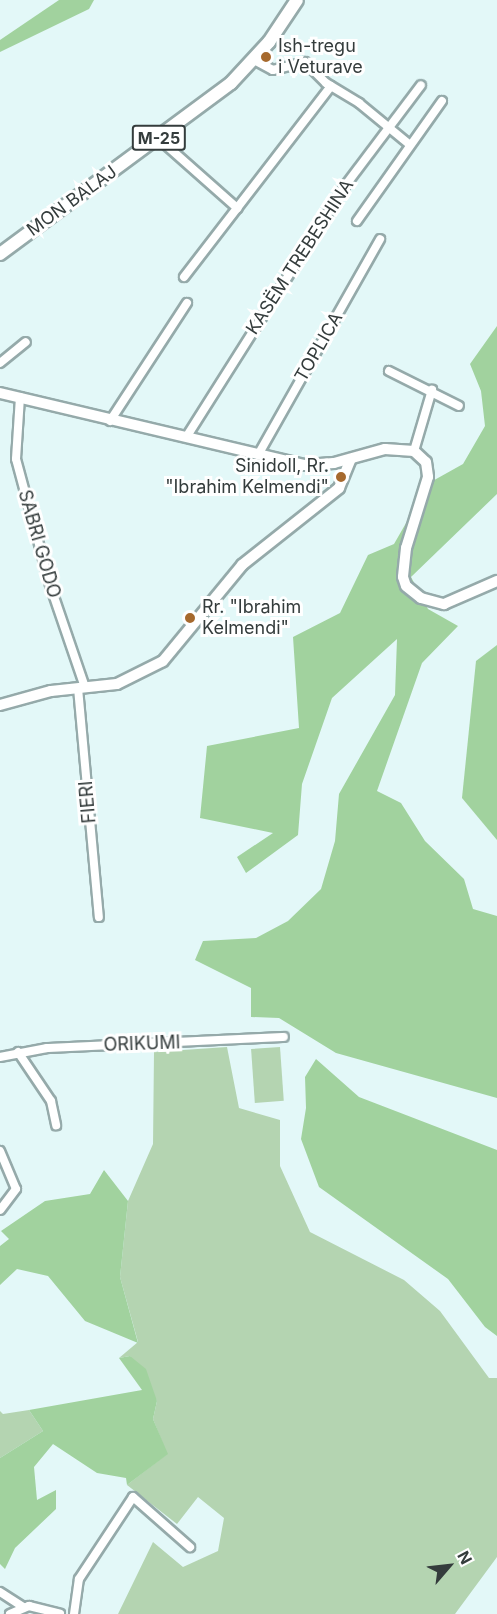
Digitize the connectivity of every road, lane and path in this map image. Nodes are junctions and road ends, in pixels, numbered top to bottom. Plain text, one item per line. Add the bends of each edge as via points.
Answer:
1 (297, 0) edge
2 (254, 60) junction
3 (421, 85) dead end
4 (331, 86) junction
5 (442, 100) dead end
6 (388, 129) junction
7 (158, 138) junction
8 (409, 144) junction
9 (237, 208) junction
10 (357, 221) dead end
11 (380, 239) dead end
12 (0, 254) edge
13 (184, 277) dead end
14 (187, 303) dead end
15 (26, 342) dead end
16 (0, 363) edge
17 (389, 371) dead end
18 (432, 390) junction
19 (0, 393) edge
20 (20, 398) junction
21 (459, 406) dead end
22 (110, 421) junction
23 (187, 436) junction
24 (414, 451) junction
25 (258, 454) junction
26 (351, 459) junction
27 (497, 581) edge
28 (81, 688) junction
29 (0, 705) edge
30 (99, 916) dead end
31 (284, 1037) dead end
32 (18, 1052) junction
33 (0, 1057) edge
34 (56, 1125) dead end
35 (0, 1151) edge
36 (0, 1210) edge
37 (190, 1547) dead end
38 (0, 1592) edge
39 (22, 1606) junction
40 (10, 1614) edge
41 (60, 1614) edge
42 (74, 1614) edge

1 - 2 main road, MON BALAJ / M-25
2 - 4 street via 273,70 305,62
2 - 7 main road, MON BALAJ / M-25 via 231,83
3 - 6 street, KASËM TREBESHINA
4 - 6 street via 359,103
4 - 9 street
5 - 8 street
6 - 8 street
6 - 23 street, KASËM TREBESHINA via 341,192
7 - 9 street
7 - 12 main road, MON BALAJ / M-25
8 - 10 street
9 - 13 street
11 - 25 street, TOPLICA
14 - 22 street
15 - 16 street
17 - 18 street
18 - 21 street
18 - 24 street
19 - 20 street
20 - 22 street
20 - 28 street, SABRI GODO via 16,459
22 - 23 street
23 - 25 street
24 - 26 street via 385,449
24 - 27 street via 429,469 406,548 406,586 421,598 444,604
25 - 26 street via 304,465
26 - 28 street via 339,488 243,565 182,634 168,657 127,680
28 - 29 street via 35,694
28 - 30 street, FIERI
31 - 32 street, ORIKUMI
32 - 33 street, ORIKUMI
32 - 34 street via 51,1101
35 - 36 street via 16,1185
37 - 42 street via 133,1497 79,1579
38 - 39 street
39 - 40 street
39 - 41 street

